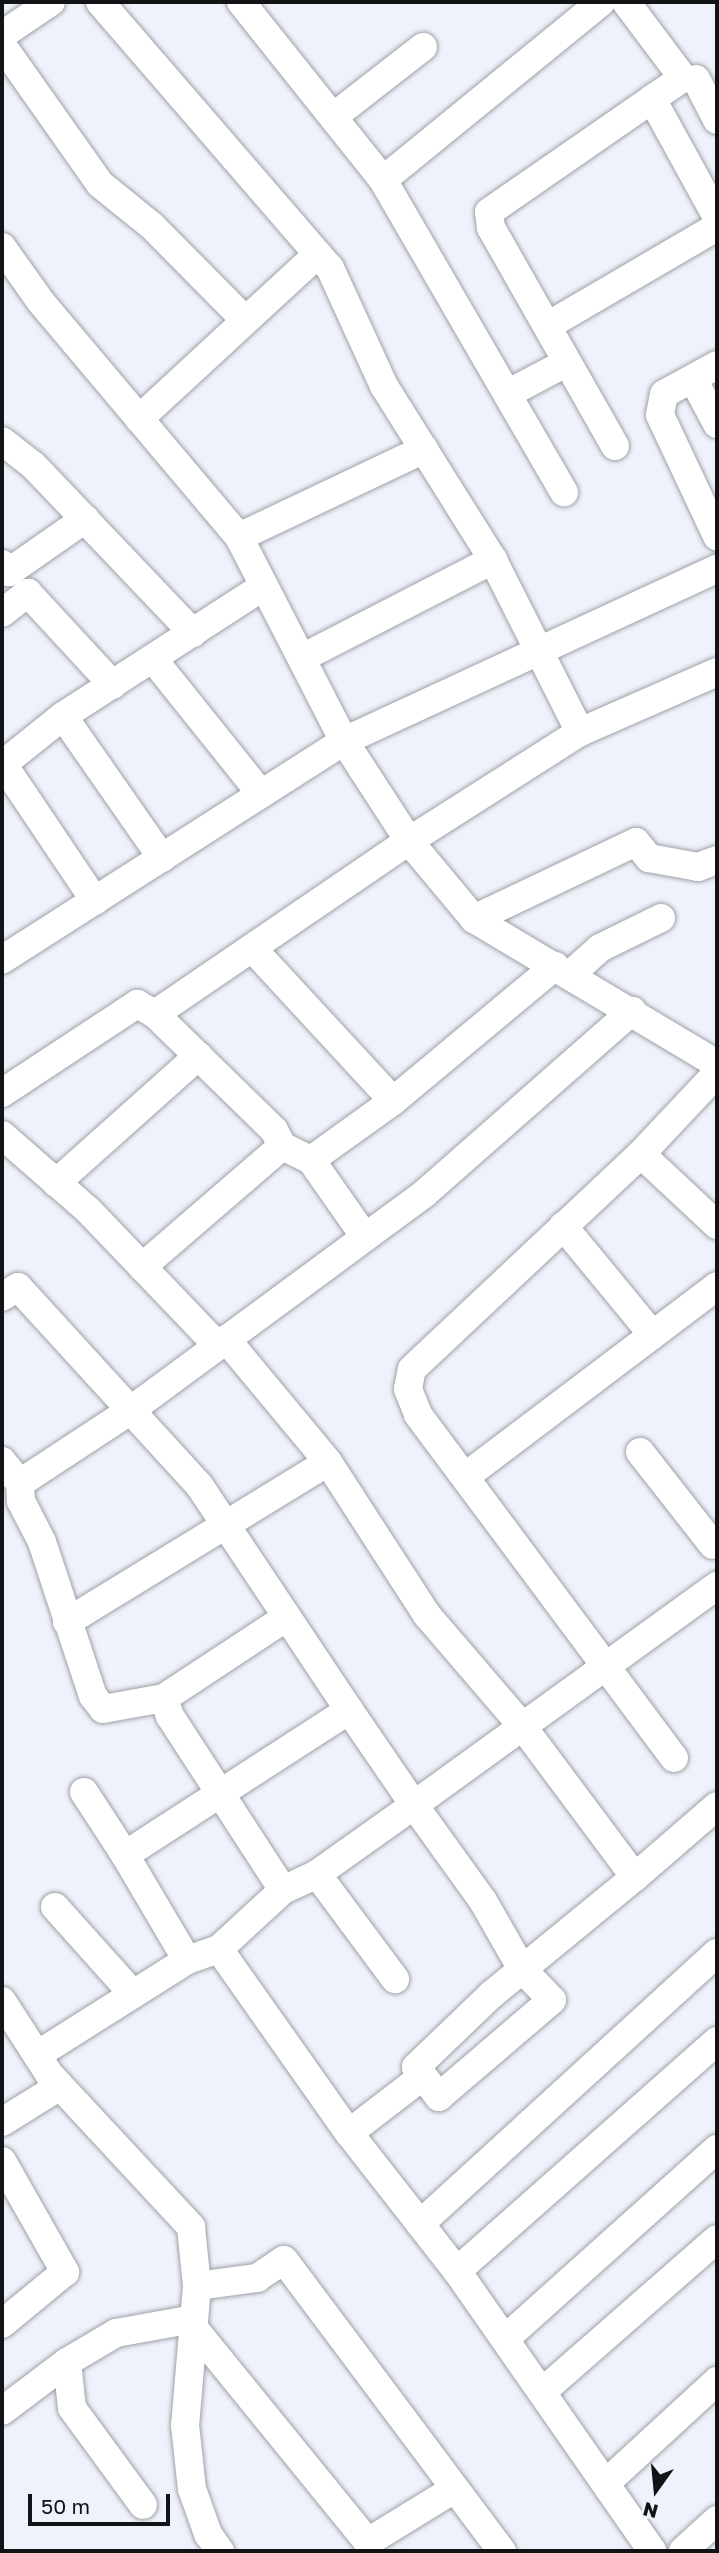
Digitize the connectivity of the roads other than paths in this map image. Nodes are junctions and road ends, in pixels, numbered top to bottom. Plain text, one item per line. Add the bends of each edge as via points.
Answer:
1 (51, 2) edge
2 (100, 2) edge
3 (241, 2) edge
4 (601, 2) edge
5 (625, 2) edge
6 (2, 35) edge
7 (2, 45) edge
8 (422, 47) dead end
9 (699, 75) edge
10 (652, 99) junction
11 (333, 117) junction
12 (717, 120) edge
13 (383, 180) junction
14 (715, 212) edge
15 (2, 247) edge
16 (318, 254) junction
17 (244, 319) junction
18 (549, 325) junction
19 (566, 363) junction
20 (717, 365) edge
21 (693, 379) junction
22 (509, 393) junction
23 (139, 419) junction
24 (717, 424) edge
25 (2, 441) edge
26 (615, 446) dead end
27 (424, 449) junction
28 (564, 492) dead end
29 (85, 519) junction
30 (717, 536) edge
31 (239, 537) junction
32 (493, 560) junction
33 (5, 568) edge
34 (717, 569) edge
35 (264, 586) junction
36 (28, 593) junction
37 (2, 612) edge
38 (193, 633) junction
39 (539, 652) junction
40 (302, 658) junction
41 (153, 659) junction
42 (717, 672) edge
43 (113, 685) junction
44 (64, 716) junction
45 (580, 732) junction
46 (344, 741) junction
47 (261, 794) junction
48 (409, 841) junction
49 (162, 858) junction
50 (717, 860) edge
51 (94, 901) junction
52 (661, 918) dead end
53 (474, 919) junction
54 (252, 948) junction
55 (3, 958) edge
56 (563, 971) junction
57 (632, 1011) junction
58 (155, 1014) junction
59 (198, 1056) junction
60 (717, 1064) edge
61 (717, 1073) edge
62 (2, 1093) edge
63 (393, 1101) junction
64 (2, 1135) edge
65 (282, 1146) junction
66 (641, 1154) junction
67 (311, 1160) junction
68 (57, 1183) junction
69 (717, 1225) edge
70 (563, 1226) junction
71 (365, 1237) junction
72 (142, 1267) junction
73 (717, 1286) edge
74 (2, 1297) edge
75 (653, 1335) junction
76 (221, 1342) junction
77 (131, 1410) junction
78 (640, 1452) dead end
79 (2, 1461) edge
80 (328, 1462) junction
81 (466, 1476) junction
82 (20, 1483) junction
83 (226, 1525) junction
84 (716, 1546) edge
85 (717, 1586) edge
86 (287, 1617) junction
87 (67, 1622) junction
88 (608, 1665) junction
89 (164, 1698) junction
90 (349, 1710) junction
91 (523, 1727) junction
92 (674, 1758) dead end
93 (84, 1792) dead end
94 (220, 1794) junction
95 (414, 1805) junction
96 (717, 1806) edge
97 (125, 1855) junction
98 (317, 1874) junction
99 (635, 1877) junction
100 (283, 1890) junction
101 (55, 1907) dead end
102 (219, 1949) junction
103 (717, 1953) edge
104 (187, 1960) junction
105 (522, 1969) junction
106 (395, 1979) dead end
107 (133, 1994) junction
108 (2, 2001) edge
109 (717, 2041) edge
110 (37, 2055) junction
111 (423, 2076) junction
112 (60, 2086) junction
113 (2, 2122) edge
114 (349, 2133) junction
115 (717, 2149) edge
116 (2, 2161) edge
117 (420, 2224) junction
118 (717, 2239) edge
119 (457, 2272) junction
120 (197, 2286) junction
121 (194, 2323) junction
122 (2, 2325) edge
123 (505, 2339) junction
124 (67, 2362) junction
125 (717, 2381) edge
126 (542, 2392) junction
127 (2, 2410) edge
128 (606, 2483) junction
129 (454, 2490) junction
130 (143, 2505) dead end
131 (717, 2520) edge
132 (220, 2551) edge
133 (502, 2551) edge
134 (652, 2551) edge
135 (683, 2551) edge

1 - 6 street
2 - 16 street
3 - 11 street
4 - 13 street
5 - 9 street
7 - 17 street via 100,184 152,226
8 - 11 street
9 - 10 street
9 - 12 street
10 - 14 street
10 - 18 street via 489,212 491,228
11 - 13 street
13 - 22 street
14 - 18 street
15 - 23 street via 41,302
16 - 17 street
16 - 27 street via 330,268 384,386
17 - 23 street
18 - 19 street
19 - 22 street
19 - 26 street
20 - 21 street
21 - 24 street
21 - 30 street via 664,394 660,415
22 - 28 street via 515,412
23 - 31 street
25 - 29 street via 33,465
27 - 31 street
27 - 32 street
29 - 33 street
29 - 38 street
31 - 35 street
32 - 39 street
32 - 40 street
33 - 36 street
34 - 39 street
35 - 38 street
35 - 40 street
36 - 37 street
36 - 43 street
38 - 41 street
39 - 45 street
39 - 46 street
40 - 46 street
41 - 43 street
41 - 47 street
42 - 45 street
43 - 44 street
44 - 49 street
44 - 51 street via 3,764
45 - 48 street
46 - 47 street
46 - 48 street
47 - 49 street
48 - 53 street
48 - 54 street
49 - 51 street
50 - 53 street via 698,867 649,858 636,842
51 - 55 street
52 - 56 street
53 - 56 street
54 - 58 street
54 - 63 street
56 - 57 street
56 - 63 street
57 - 60 street
57 - 71 street via 425,1193
58 - 59 street
58 - 62 street via 137,1004
59 - 65 street via 274,1130
59 - 68 street
61 - 66 street
63 - 67 street
64 - 68 street
65 - 67 street
65 - 72 street
66 - 69 street
66 - 70 street
67 - 71 street
68 - 72 street
70 - 75 street
70 - 81 street via 412,1368 408,1389 418,1413
71 - 76 street
72 - 76 street
73 - 75 street
74 - 77 street via 18,1287
75 - 81 street
76 - 77 street
76 - 80 street
77 - 82 street
77 - 83 street via 199,1485
78 - 84 street
79 - 82 street
80 - 83 street
80 - 91 street via 427,1615
81 - 88 street
82 - 87 street via 22,1501 42,1542
83 - 86 street
83 - 87 street
85 - 88 street
86 - 89 street
86 - 90 street
87 - 89 street via 93,1696 103,1709
88 - 91 street
88 - 92 street
89 - 94 street via 170,1716
90 - 94 street
90 - 95 street
91 - 95 street
91 - 99 street
93 - 97 street
94 - 97 street
94 - 100 street
95 - 98 street
95 - 105 street via 483,1901
96 - 99 street
97 - 104 street
98 - 100 street
98 - 106 street
99 - 105 street
100 - 102 street
101 - 107 street
102 - 104 street
102 - 114 street
103 - 117 street
104 - 107 street
105 - 111 street via 416,2067
105 - 111 street via 552,2000 439,2097
107 - 110 street
108 - 110 street
109 - 119 street
110 - 112 street
111 - 114 street
112 - 113 street
112 - 120 street via 191,2227
114 - 117 street
115 - 123 street
116 - 122 street via 65,2272
117 - 119 street
118 - 126 street
119 - 123 street
120 - 121 street
120 - 129 street via 257,2278 284,2260
121 - 124 street via 116,2333
121 - 129 street via 368,2542
121 - 132 street via 185,2425 192,2488 208,2533
123 - 126 street
124 - 127 street
124 - 130 street via 72,2408
125 - 128 street
126 - 128 street
128 - 134 street
129 - 133 street
131 - 135 street

